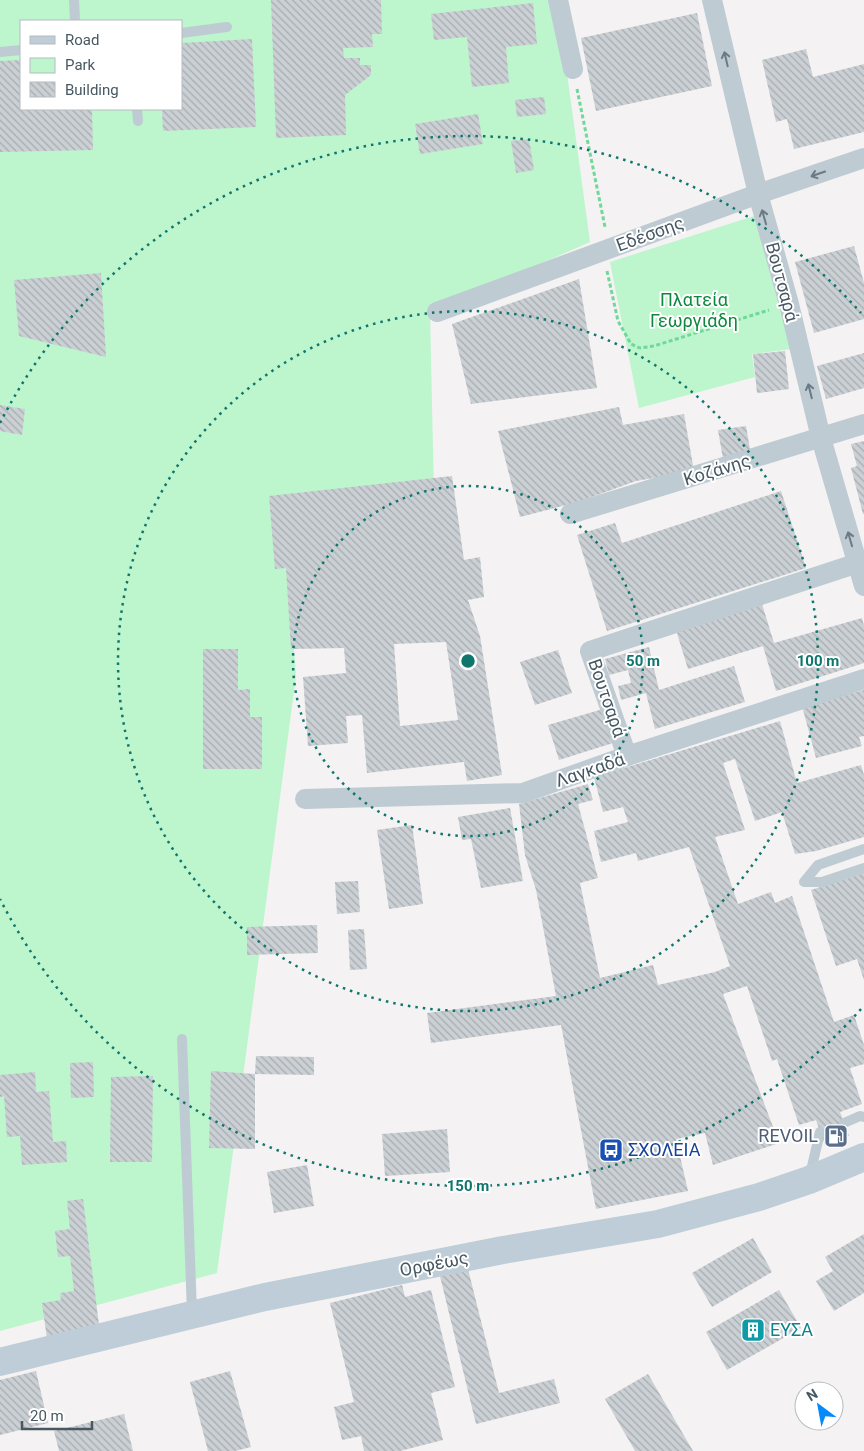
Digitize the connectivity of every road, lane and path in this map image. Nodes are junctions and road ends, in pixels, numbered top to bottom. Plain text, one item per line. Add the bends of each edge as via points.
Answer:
1 (74, 0) edge
2 (558, 0) edge
3 (712, 0) edge
4 (75, 20) edge
5 (227, 28) dead end
6 (182, 33) edge
7 (20, 50) edge
8 (0, 52) edge
9 (573, 69) joint
10 (137, 110) edge
11 (138, 121) dead end
12 (864, 158) edge
13 (758, 194) junction
14 (606, 250) junction
15 (789, 304) junction
16 (437, 312) dead end
17 (864, 424) edge
18 (821, 438) junction
19 (570, 514) dead end
20 (858, 563) junction
21 (864, 586) edge
22 (864, 679) edge
23 (627, 756) junction
24 (305, 800) dead end
25 (864, 849) edge
26 (864, 868) edge
27 (182, 1040) dead end
28 (864, 1118) edge
29 (844, 1123) dead end
30 (820, 1132) dead end
31 (864, 1157) edge
32 (809, 1180) junction
33 (192, 1314) junction
34 (0, 1362) edge

1 - 4 lane
2 - 9 street
13 -> 3 street, Βουτσαρά
5 - 6 lane
7 - 8 lane
9 - 14 path
10 - 11 lane
12 -> 13 street, Εδέσσης
13 - 14 street, Εδέσσης
15 -> 13 street, Βουτσαρά
14 - 15 path via 618,321 631,344 640,348
14 - 16 street, Εδέσσης
18 -> 15 street, Βουτσαρά
17 - 18 street, Κοζάνης
18 - 19 street, Κοζάνης
20 -> 18 street, Βουτσαρά
20 - 21 street, Βουτσαρά
20 - 23 street, Βουτσαρά via 590,651
22 - 23 street, Λαγκαδά
23 - 24 street, Λαγκαδά via 523,793
25 - 26 lane via 818,865 804,882 822,882
27 - 33 lane
28 - 29 lane via 860,1116
30 - 32 lane
31 - 32 street, Ορφέως
32 - 33 street, Ορφέως via 759,1198 658,1224 503,1250
33 - 34 street, Ορφέως

